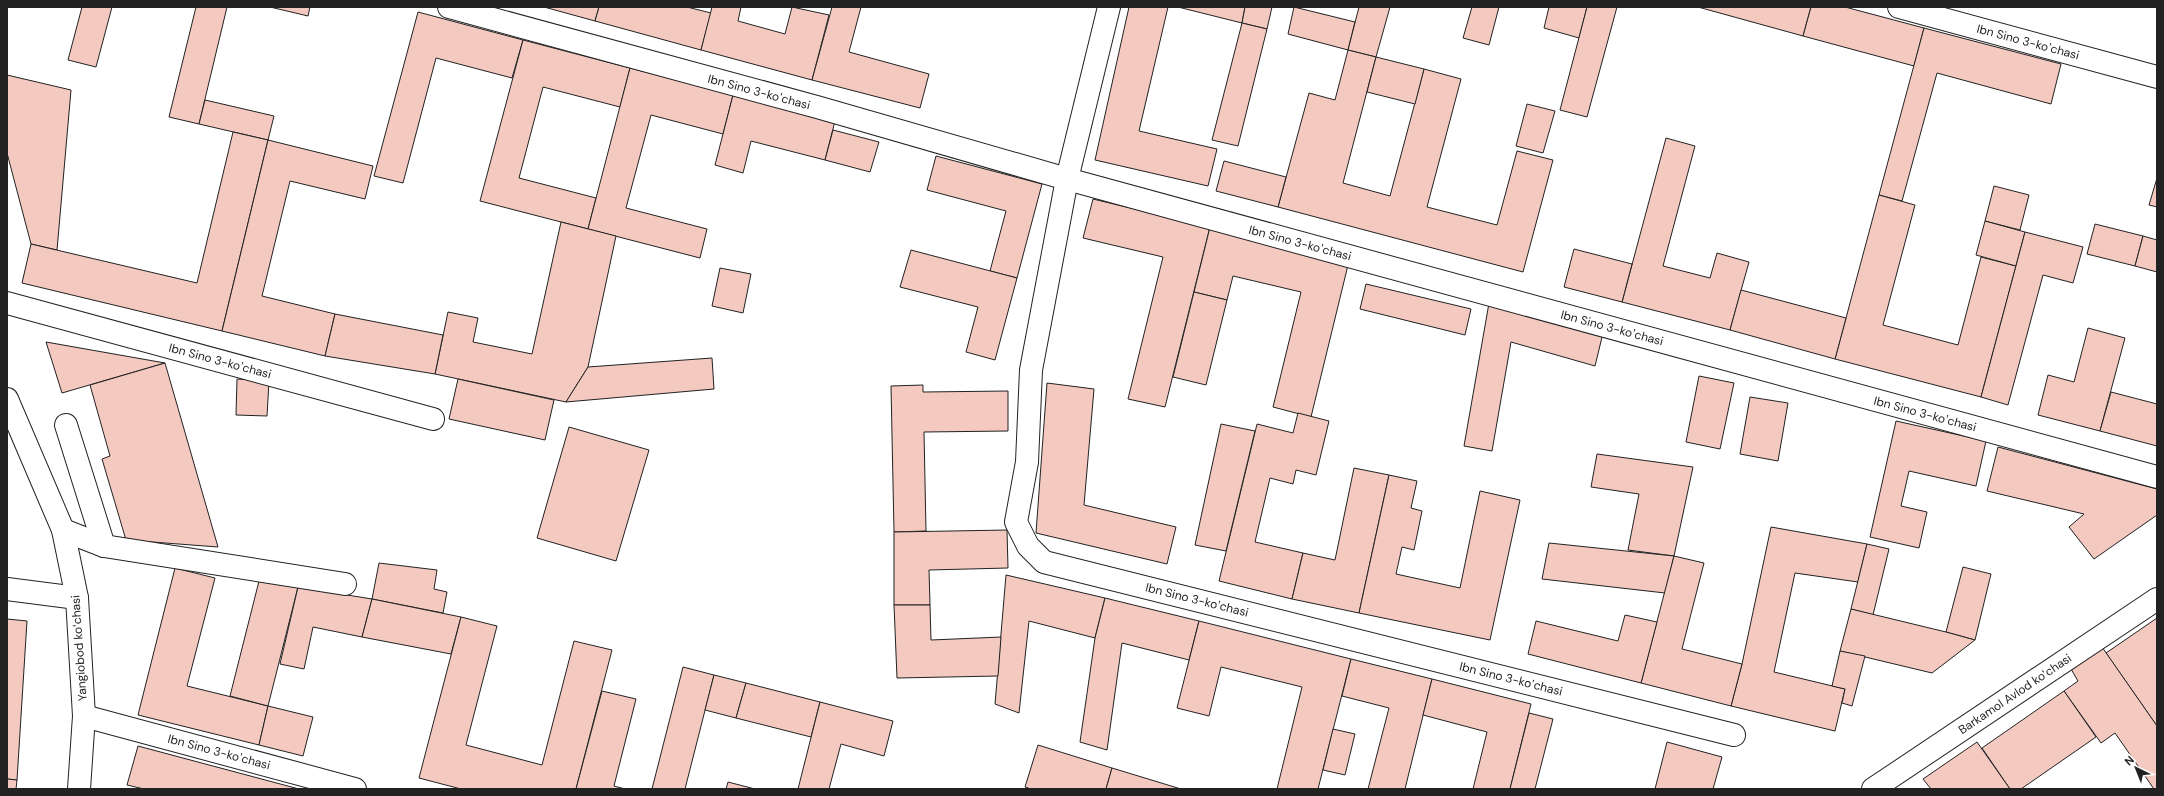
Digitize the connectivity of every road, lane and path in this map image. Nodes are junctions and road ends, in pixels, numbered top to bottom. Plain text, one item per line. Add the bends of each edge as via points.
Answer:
1 (449, 7) edge
2 (1109, 7) edge
3 (1899, 7) edge
4 (2157, 77) edge
5 (1067, 179) junction
6 (7, 303) edge
7 (7, 399) edge
8 (433, 419) dead end
9 (66, 425) dead end
10 (2157, 477) edge
11 (63, 530) junction
12 (104, 546) junction
13 (345, 584) dead end
14 (7, 589) edge
15 (77, 598) junction
16 (2157, 599) edge
17 (84, 716) junction
18 (1734, 735) dead end
19 (79, 789) edge
20 (356, 789) edge
21 (1873, 789) edge

1 - 5 street, Ibn Sino 3-koʼchasi
2 - 5 street, Ibn Sino 3-koʼchasi
3 - 4 street, Ibn Sino 3-koʼchasi
5 - 10 street, Ibn Sino 3-koʼchasi
5 - 18 street, Ibn Sino 3-koʼchasi via 1031,370 1026,462 1016,522 1028,546 1044,562
6 - 8 street, Ibn Sino 3-koʼchasi
7 - 11 street, Yangiobod koʻchasi
9 - 12 street
11 - 12 street
11 - 15 street, Yangiobod koʻchasi
12 - 13 street
14 - 15 street
15 - 17 street, Yangiobod koʻchasi
16 - 21 street, Barkamol Avlod koʻchasi
17 - 19 street, Yangiobod koʻchasi
17 - 20 street, Ibn Sino 3-koʼchasi

